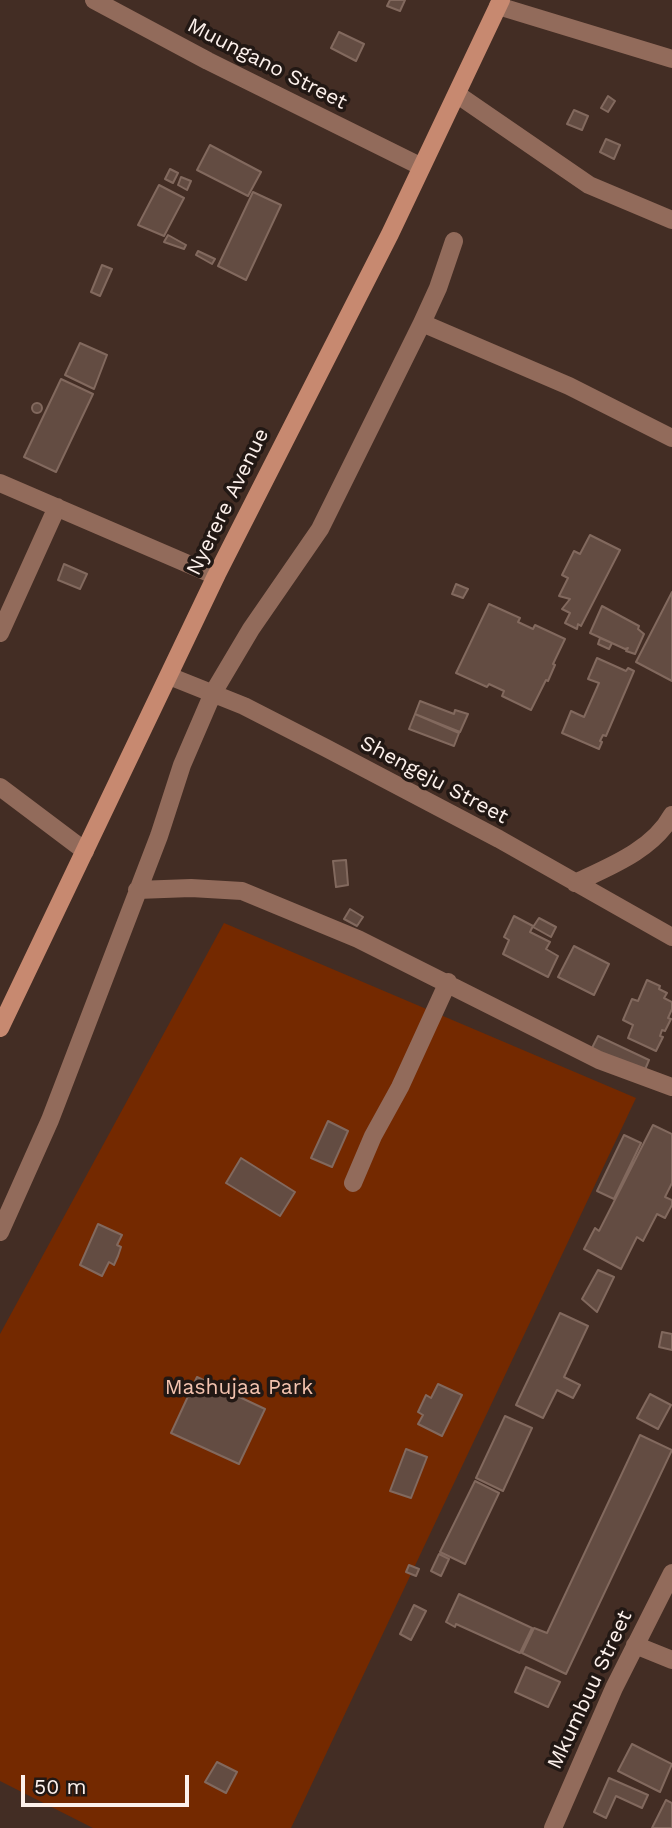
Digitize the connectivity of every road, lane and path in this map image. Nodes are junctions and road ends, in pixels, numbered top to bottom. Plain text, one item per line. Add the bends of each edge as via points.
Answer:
1 (94, 0) edge
2 (500, 3) edge
3 (672, 60) edge
4 (458, 95) junction
5 (420, 166) junction
6 (672, 220) edge
7 (454, 241) dead end
8 (422, 323) junction
9 (672, 438) edge
10 (0, 483) edge
11 (57, 506) junction
12 (216, 576) junction
13 (0, 633) edge
14 (169, 676) junction
15 (213, 694) junction
16 (0, 787) edge
17 (672, 815) edge
18 (85, 850) junction
19 (575, 883) junction
20 (137, 890) junction
21 (672, 937) edge
22 (448, 982) junction
23 (0, 1027) edge
24 (672, 1087) edge
25 (353, 1183) dead end
26 (0, 1233) edge
27 (672, 1573) edge
28 (635, 1645) junction
29 (672, 1660) edge
30 (553, 1828) edge

1 - 5 street, Muungano Street
2 - 3 street
2 - 4 street, Nyerere Avenue
4 - 5 street, Nyerere Avenue
4 - 6 street via 589,185
5 - 12 street, Nyerere Avenue
7 - 8 street
8 - 9 street via 569,386
8 - 15 street via 320,528
10 - 11 street
11 - 12 street
11 - 13 street
12 - 14 street, Nyerere Avenue
14 - 15 street, Shengeju Street
14 - 18 street, Nyerere Avenue
15 - 19 street, Shengeju Street via 326,748
15 - 20 street via 181,765
16 - 18 street
17 - 19 street via 641,848
18 - 23 street, Nyerere Avenue
19 - 21 street, Shengeju Street
20 - 22 street via 242,891
20 - 26 street via 50,1119
22 - 24 street via 599,1060
22 - 25 street
27 - 28 street, Mkumbuu Street
28 - 29 street
28 - 30 street, Mkumbuu Street

